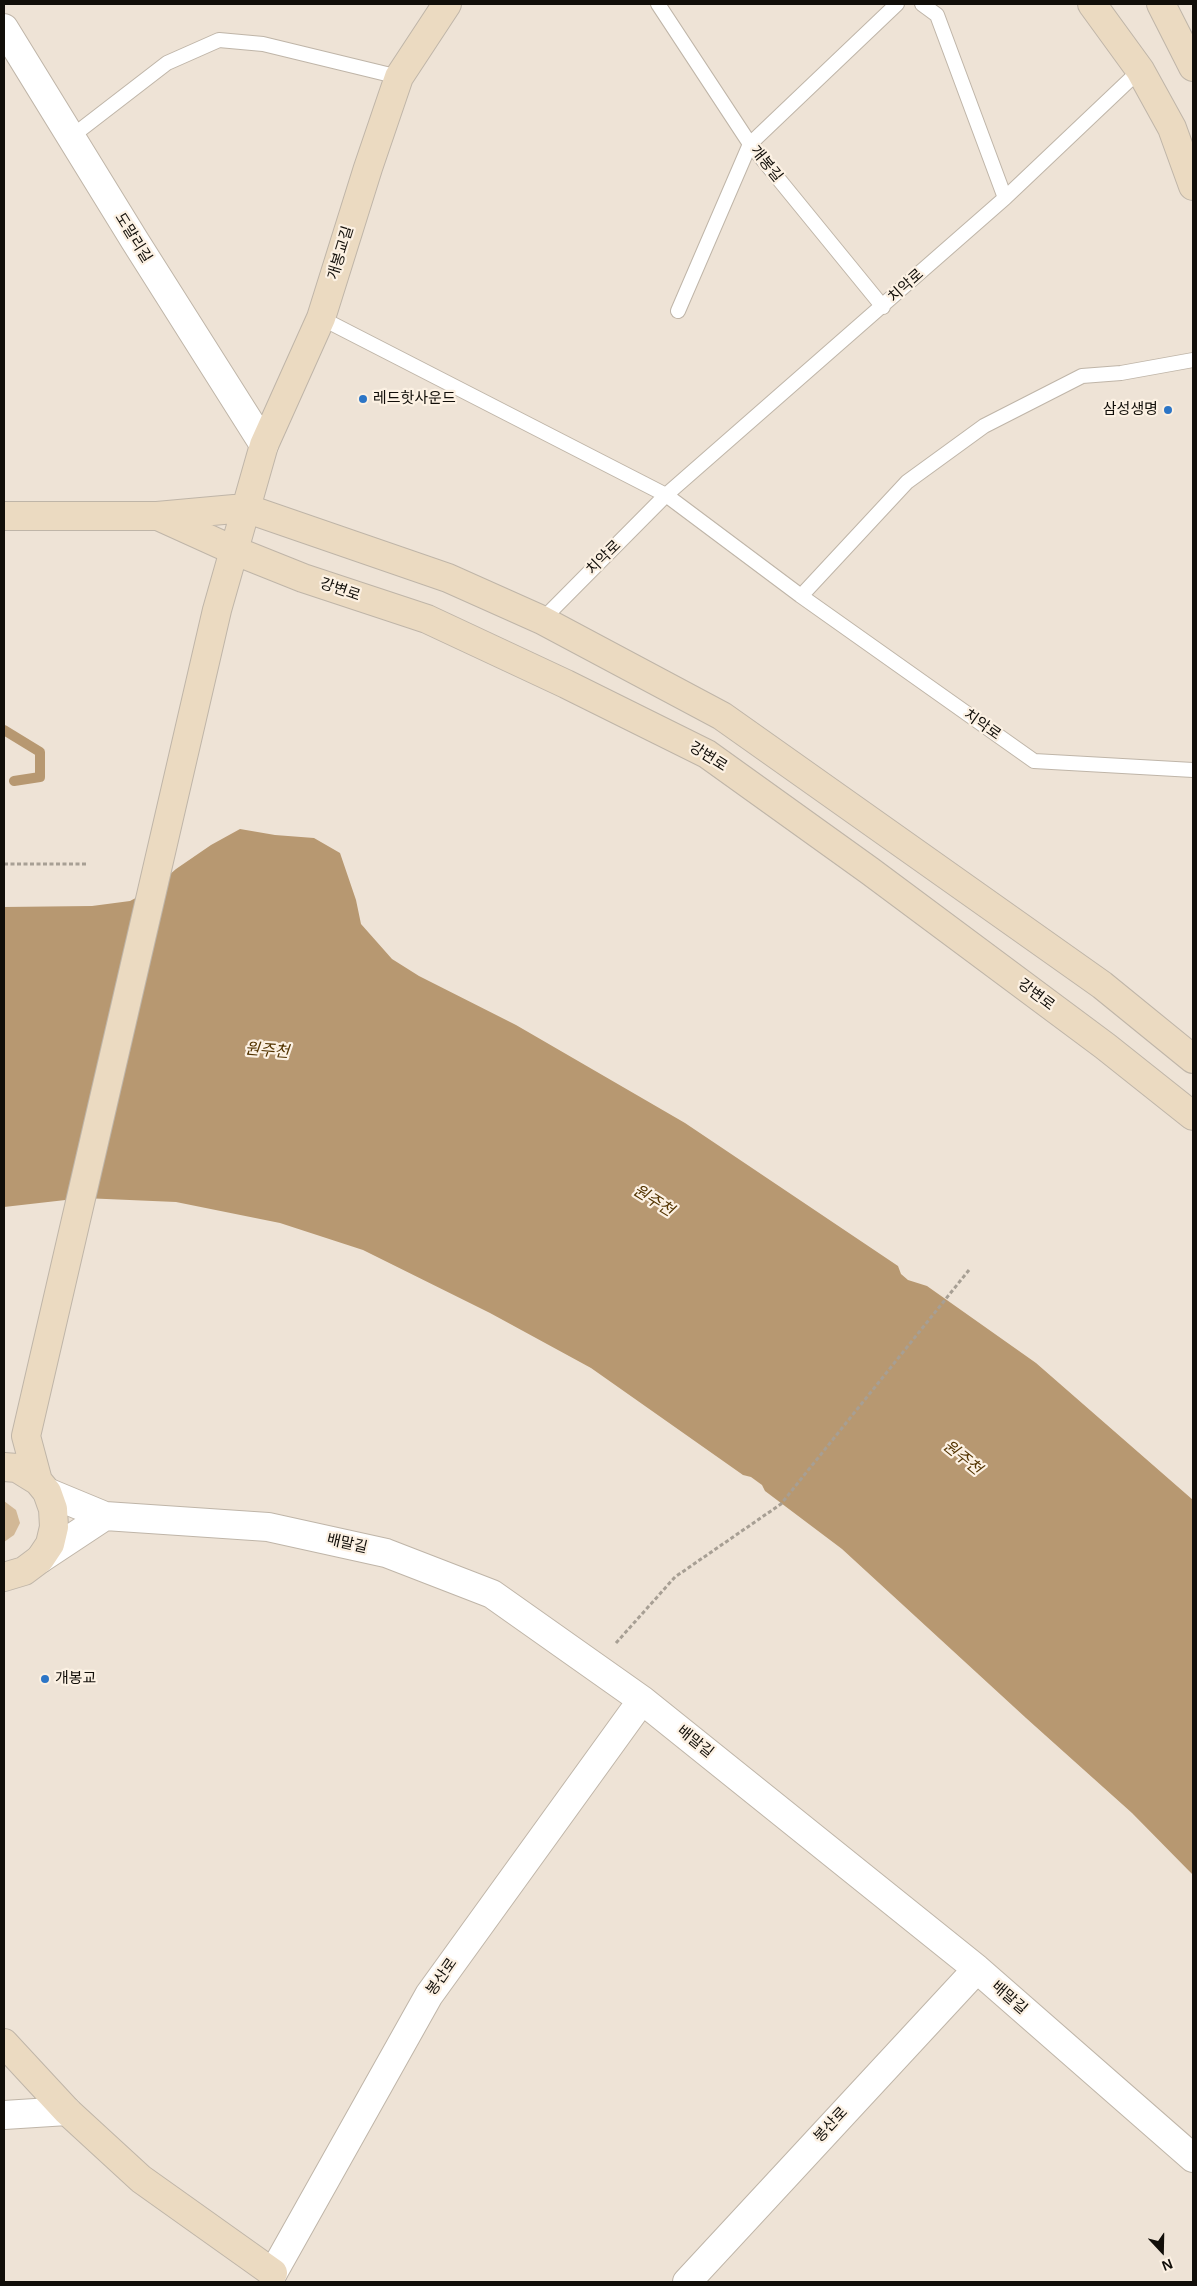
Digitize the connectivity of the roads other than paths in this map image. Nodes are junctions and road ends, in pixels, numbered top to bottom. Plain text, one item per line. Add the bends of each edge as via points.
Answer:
1 (446, 4) edge
2 (897, 4) edge
3 (922, 4) edge
4 (1092, 4) edge
5 (1161, 4) edge
6 (664, 6) edge
7 (4, 29) edge
8 (1193, 67) edge
9 (1140, 70) junction
10 (399, 77) junction
11 (71, 137) junction
12 (750, 144) junction
13 (1193, 186) edge
14 (1005, 198) junction
15 (883, 307) junction
16 (678, 311) dead end
17 (321, 318) junction
18 (1193, 360) edge
19 (264, 445) junction
20 (666, 495) junction
21 (245, 508) junction
22 (4, 516) edge
23 (156, 516) junction
24 (233, 550) junction
25 (801, 596) junction
26 (542, 620) junction
27 (1193, 770) edge
28 (1193, 1059) edge
29 (1193, 1116) edge
30 (26, 1436) junction
31 (4, 1456) edge
32 (4, 1467) edge
33 (42, 1487) junction
34 (105, 1516) junction
35 (40, 1559) junction
36 (4, 1578) edge
37 (642, 1700) junction
38 (976, 1969) junction
39 (4, 2043) edge
40 (67, 2111) junction
41 (4, 2115) edge
42 (1193, 2158) edge
43 (272, 2279) edge
44 (687, 2282) edge

1 - 10 street, 개봉교길
2 - 12 lane
3 - 14 lane via 937,15
4 - 9 street
5 - 8 street
6 - 12 lane, 개봉길
7 - 11 street, 도말리길
9 - 13 street via 1172,128
9 - 14 lane, 치악로
10 - 11 lane via 263,44 218,40 167,63
10 - 17 street, 개봉교길
11 - 19 street, 도말리길
12 - 15 lane, 개봉길
12 - 16 lane
14 - 15 lane, 치악로
15 - 20 lane, 치악로
17 - 19 street, 개봉교길
17 - 20 lane
18 - 25 lane via 1121,373 1082,376 984,426 907,482
19 - 21 street, 개봉교길
20 - 25 lane, 치악로
20 - 26 lane, 치악로
21 - 23 street, 강변로
21 - 24 street, 개봉교길
21 - 26 street, 강변로 via 448,578
22 - 23 street, 강변로
23 - 24 street, 강변로
24 - 29 street, 강변로 via 303,578 427,619 707,754 1105,1046
24 - 30 street, 개봉교길
25 - 27 lane, 치악로 via 1034,762
26 - 28 street, 강변로 via 722,716 1102,985
30 - 31 street
30 - 33 street
32 - 33 street via 17,1468
33 - 34 street, 배말길
33 - 35 street via 53,1509 54,1527 50,1544
34 - 35 street
34 - 37 street, 배말길 via 268,1527 386,1553 492,1594
35 - 36 street via 24,1571
37 - 38 street, 배말길
37 - 43 street, 봉산로 via 429,1995
38 - 42 street, 배말길
38 - 44 street, 봉산로
39 - 40 street
40 - 41 street
40 - 43 street via 141,2179

